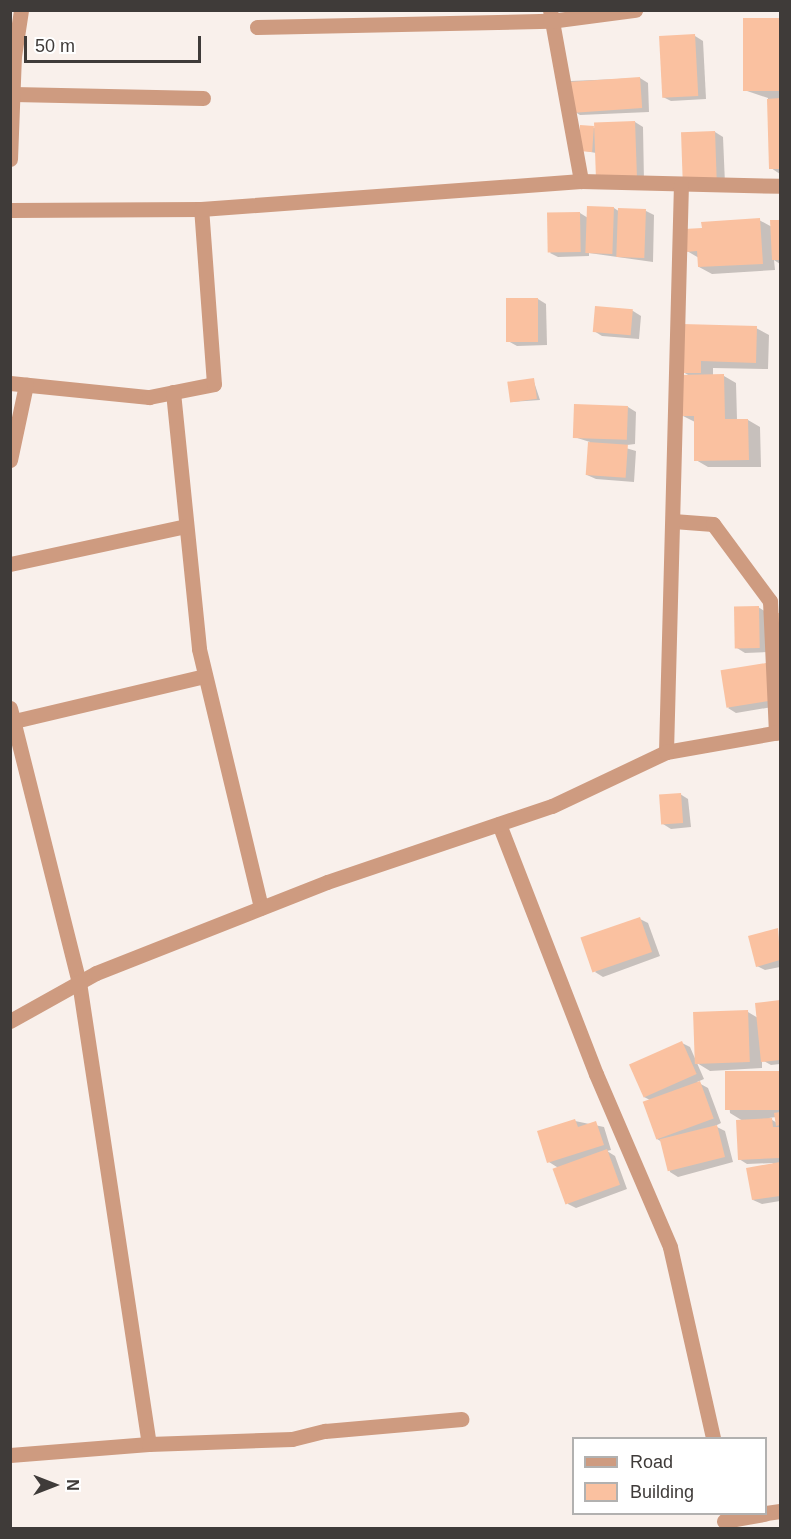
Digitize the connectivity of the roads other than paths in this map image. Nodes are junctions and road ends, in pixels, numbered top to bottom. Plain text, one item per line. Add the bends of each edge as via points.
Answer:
1 (21, 10) edge
2 (635, 10) edge
3 (550, 16) edge
4 (257, 27) dead end
5 (13, 94) junction
6 (203, 98) dead end
7 (10, 159) edge
8 (581, 181) junction
9 (681, 184) junction
10 (780, 186) edge
11 (201, 209) junction
12 (10, 210) edge
13 (10, 383) edge
14 (26, 385) junction
15 (173, 392) junction
16 (10, 460) edge
17 (673, 521) junction
18 (186, 526) junction
19 (10, 564) edge
20 (205, 676) junction
21 (12, 717) edge
22 (778, 733) edge
23 (666, 752) junction
24 (500, 824) junction
25 (261, 908) junction
26 (79, 982) junction
27 (10, 1021) edge
28 (461, 1419) dead end
29 (713, 1437) edge
30 (149, 1444) junction
31 (10, 1455) edge
32 (755, 1515) edge
33 (724, 1521) edge

1 - 5 street
2 - 3 street
3 - 4 street
3 - 8 street
5 - 6 street
5 - 7 street
8 - 9 street
8 - 11 street
9 - 10 street
9 - 17 street
11 - 12 street
11 - 15 street via 214,384
13 - 14 street
14 - 15 street via 149,397
14 - 16 street
15 - 18 street
17 - 22 street via 714,524 770,601
17 - 23 street
18 - 19 street
18 - 20 street
20 - 21 street
20 - 25 street
21 - 26 street
22 - 23 street
23 - 24 street via 552,806
24 - 25 street
24 - 29 street via 596,1074 670,1247
25 - 26 street
26 - 27 street
26 - 30 street
28 - 30 street via 325,1431 292,1439
30 - 31 street
32 - 33 street

